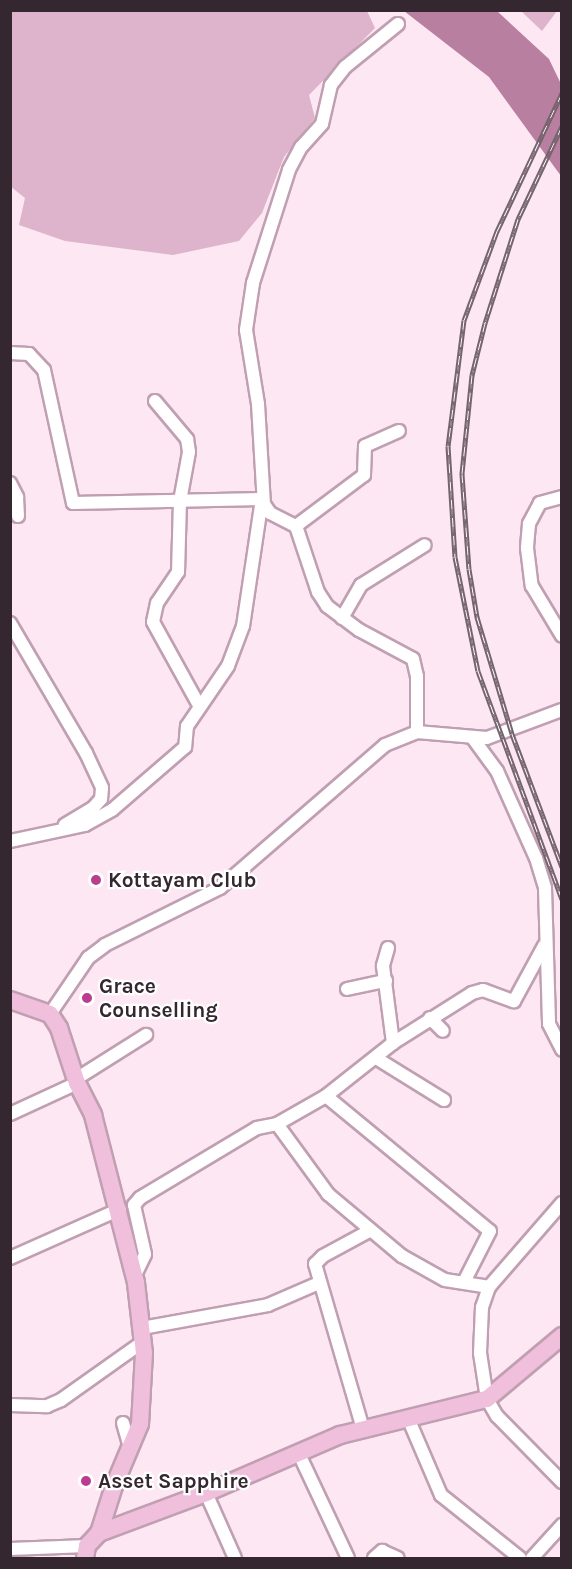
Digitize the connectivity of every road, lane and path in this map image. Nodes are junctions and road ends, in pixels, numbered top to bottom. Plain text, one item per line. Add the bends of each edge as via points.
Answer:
1 (398, 24) dead end
2 (10, 353) edge
3 (155, 401) dead end
4 (399, 430) dead end
5 (10, 483) edge
6 (561, 497) edge
7 (262, 499) junction
8 (180, 501) junction
9 (18, 516) dead end
10 (296, 526) junction
11 (425, 545) dead end
12 (342, 618) junction
13 (10, 623) edge
14 (561, 636) edge
15 (200, 707) junction
16 (561, 710) edge
17 (417, 732) junction
18 (472, 737) junction
19 (53, 831) junction
20 (10, 842) edge
21 (544, 946) junction
22 (388, 948) dead end
23 (386, 981) junction
24 (347, 989) dead end
25 (10, 1000) edge
26 (50, 1014) junction
27 (430, 1018) junction
28 (443, 1031) dead end
29 (146, 1035) dead end
30 (393, 1043) junction
31 (561, 1050) edge
32 (376, 1058) junction
33 (76, 1081) junction
34 (326, 1096) junction
35 (444, 1100) dead end
36 (10, 1114) edge
37 (277, 1124) junction
38 (561, 1203) edge
39 (120, 1209) junction
40 (369, 1231) junction
41 (10, 1258) edge
42 (134, 1277) junction
43 (464, 1282) junction
44 (319, 1283) junction
45 (489, 1287) junction
46 (142, 1335) junction
47 (561, 1336) edge
48 (487, 1399) junction
49 (10, 1405) edge
50 (408, 1418) junction
51 (123, 1423) dead end
52 (363, 1429) junction
53 (130, 1447) junction
54 (299, 1454) junction
55 (561, 1482) edge
56 (206, 1493) junction
57 (561, 1525) edge
58 (99, 1533) junction
59 (10, 1549) edge
60 (86, 1552) edge
61 (236, 1558) edge
62 (348, 1558) edge
63 (374, 1558) edge
64 (398, 1558) edge
65 (520, 1558) edge
66 (532, 1558) edge

1 - 7 street via 345,67 331,85 322,123 301,147 289,170 253,283 246,330 258,404
2 - 8 street via 29,354 44,370 73,503
3 - 8 street via 187,439 189,452
4 - 10 street via 365,446 364,475
5 - 9 street via 17,497
6 - 14 street via 540,503 529,524 527,548 532,586
7 - 8 street
7 - 10 street via 270,513
7 - 15 street via 243,626 228,666
8 - 15 street via 178,572 158,603 153,622
10 - 12 street via 318,592
11 - 12 street via 361,585
12 - 17 street via 413,659 417,676
13 - 19 street via 71,726 102,788 101,799 93,808
15 - 19 street via 187,726 185,747 112,810 85,825
16 - 18 street via 487,738
17 - 18 street
17 - 26 street via 385,745 220,888 105,945 88,958
18 - 21 street via 497,771 536,858 545,888
19 - 20 street
21 - 27 street via 514,1001 478,990
21 - 31 street via 549,1024
22 - 23 street via 383,966
23 - 24 street
23 - 30 street
25 - 26 main road
26 - 33 main road via 59,1028
27 - 28 street
27 - 30 street
29 - 33 street
30 - 32 street
32 - 34 street
32 - 35 street
33 - 36 street
33 - 39 main road via 93,1115
34 - 37 street
34 - 43 street via 490,1231
37 - 40 street via 328,1194
37 - 42 street via 257,1128 140,1198 134,1205 145,1254
38 - 45 street
39 - 41 street
39 - 42 main road
40 - 43 street via 402,1256 445,1280
40 - 44 street via 315,1264
42 - 46 main road
43 - 45 street
44 - 46 street via 268,1305
44 - 52 street
45 - 48 street via 480,1328
46 - 49 street via 61,1400 47,1406
46 - 53 main road via 145,1380 140,1424
47 - 48 main road
48 - 50 main road
48 - 55 street via 514,1437
50 - 52 main road
50 - 65 street via 441,1495
51 - 53 street
52 - 54 main road
53 - 58 main road
54 - 56 main road
54 - 62 street
56 - 58 main road
56 - 61 street
57 - 66 street
58 - 60 main road
59 - 60 street
63 - 64 street via 382,1551

